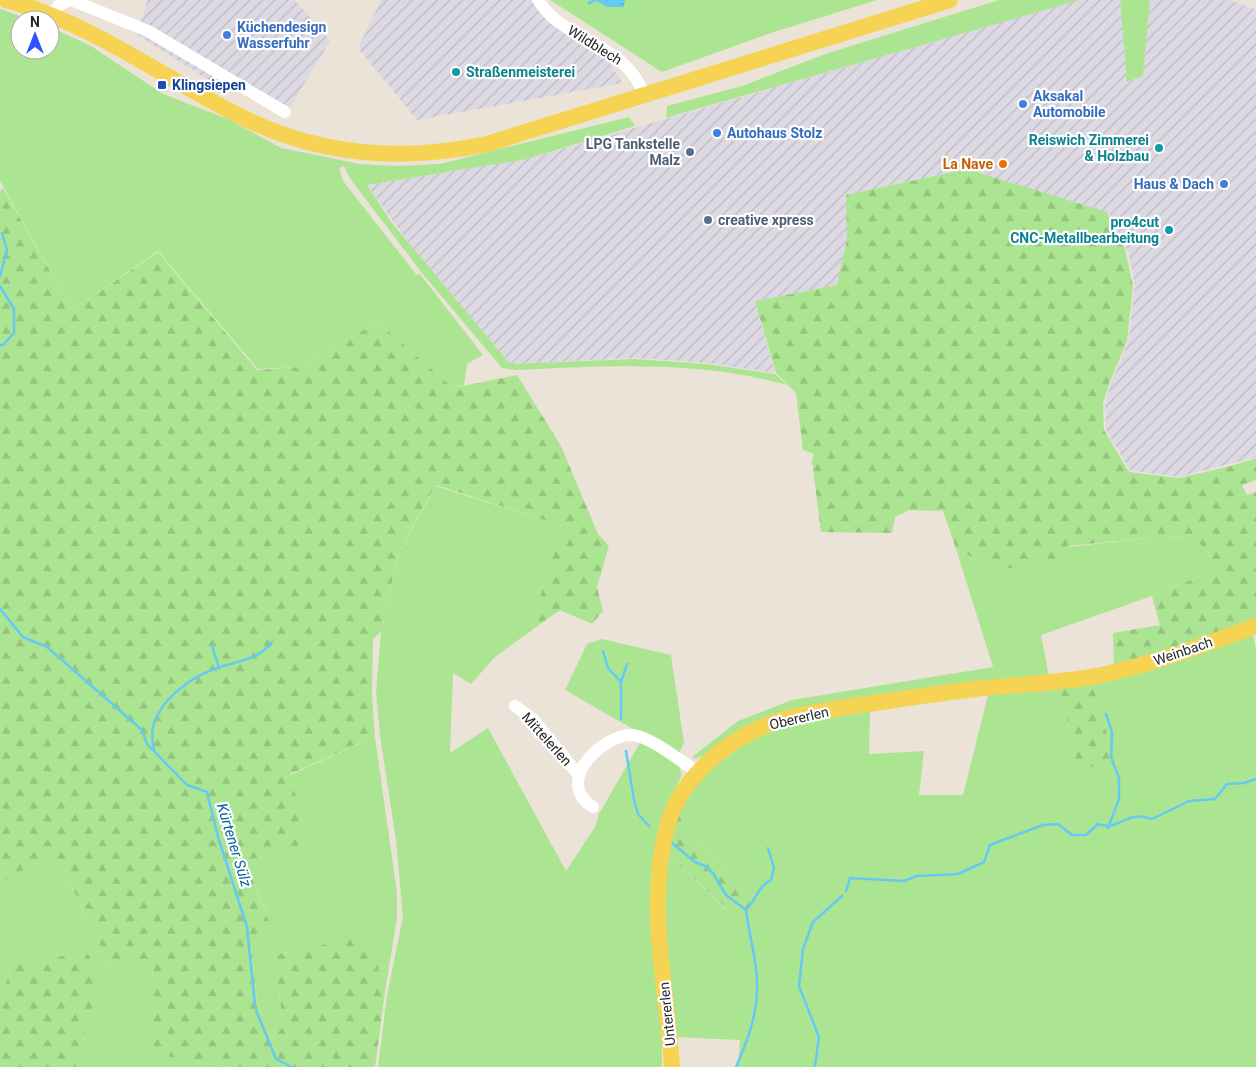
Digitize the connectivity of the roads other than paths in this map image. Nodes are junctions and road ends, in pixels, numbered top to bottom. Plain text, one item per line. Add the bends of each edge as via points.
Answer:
1 (6, 0) edge
2 (70, 0) edge
3 (538, 0) edge
4 (950, 0) edge
5 (37, 10) edge
6 (55, 10) edge
7 (60, 19) edge
8 (645, 96) junction
9 (285, 112) dead end
10 (1256, 626) edge
11 (1110, 674) joint
12 (515, 706) dead end
13 (698, 772) junction
14 (578, 774) junction
15 (593, 807) dead end
16 (662, 960) joint
17 (672, 1067) edge

1 - 5 main road
2 - 6 street
2 - 9 street via 148,31
3 - 8 street, Wildblech via 556,21 620,59 639,79
4 - 8 main road
7 - 8 main road via 102,38 257,124 300,140 359,152 416,154 462,149
10 - 11 main road, Weinbach
11 - 13 main road, Obererlen via 943,693 806,714 768,724 736,740
12 - 14 street, Mittelerlen via 533,719
13 - 14 street, Mittelerlen via 645,738 630,735 610,741 593,754
13 - 16 main road, Obererlen via 681,792 667,825 659,869
14 - 15 street, Mittelerlen via 578,791 584,802
16 - 17 main road, Untererlen

